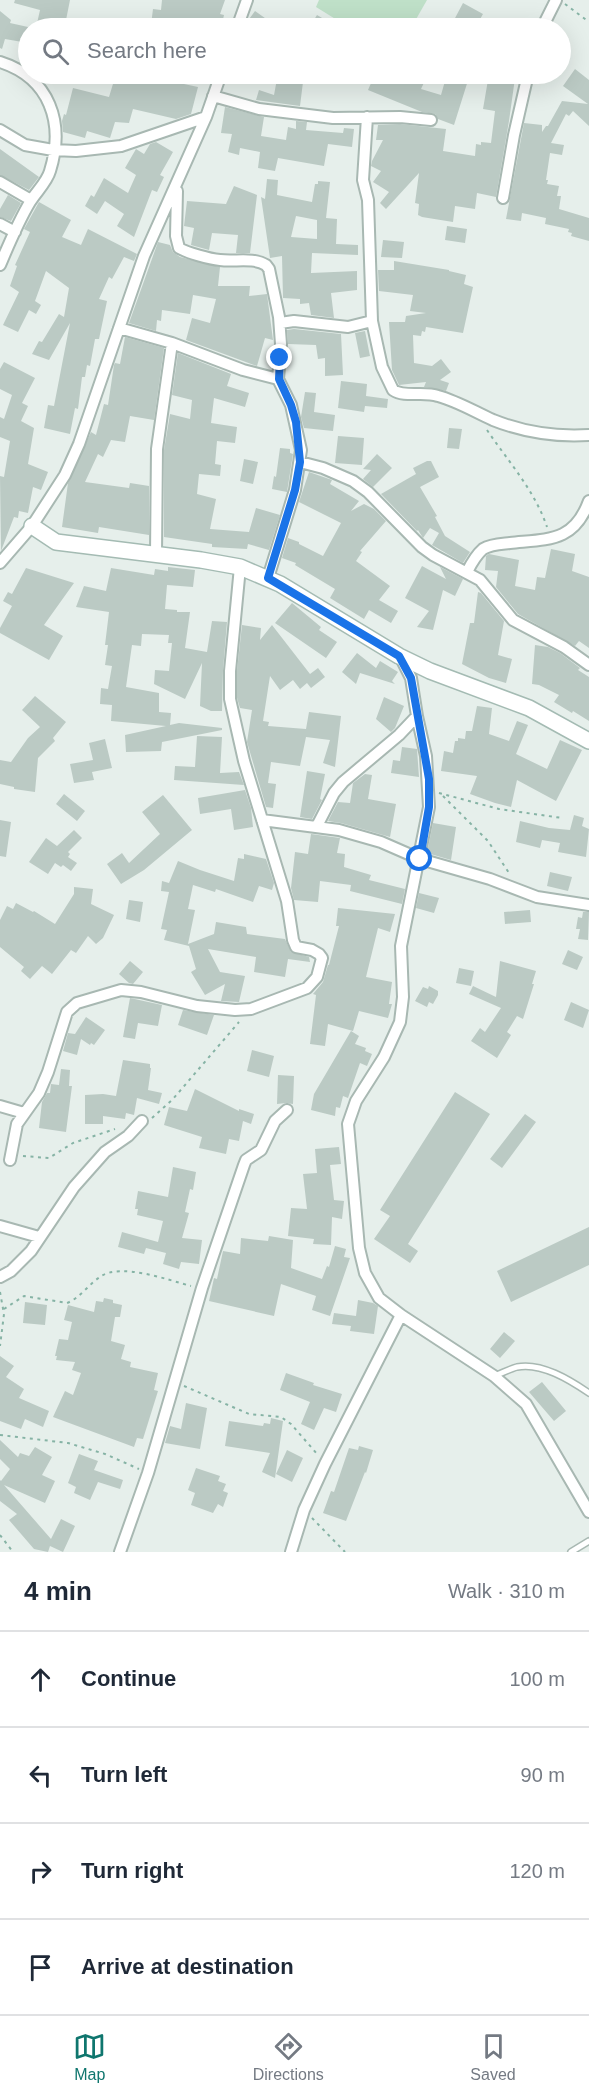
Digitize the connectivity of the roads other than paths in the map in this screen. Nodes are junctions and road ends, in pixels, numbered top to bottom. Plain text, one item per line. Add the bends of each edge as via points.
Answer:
1 (247, 0) edge
2 (558, 0) edge
3 (241, 18) edge
4 (548, 18) edge
5 (0, 62) edge
6 (18, 69) edge
7 (36, 84) edge
8 (217, 84) edge
9 (526, 84) edge
10 (213, 96) junction
11 (206, 117) junction
12 (367, 117) junction
13 (431, 120) dead end
14 (0, 130) edge
15 (53, 150) junction
16 (179, 180) junction
17 (0, 182) edge
18 (503, 198) dead end
19 (31, 200) junction
20 (0, 224) edge
21 (15, 232) junction
22 (0, 265) edge
23 (372, 321) junction
24 (279, 323) junction
25 (119, 328) junction
26 (172, 343) junction
27 (279, 379) junction
28 (589, 435) edge
29 (300, 462) junction
30 (589, 501) edge
31 (32, 526) junction
32 (156, 554) junction
33 (0, 564) edge
34 (240, 567) junction
35 (467, 572) junction
36 (268, 578) junction
37 (399, 656) junction
38 (589, 665) edge
39 (417, 716) junction
40 (589, 741) edge
41 (262, 820) junction
42 (316, 826) junction
43 (420, 859) junction
44 (589, 905) edge
45 (0, 1106) edge
46 (287, 1110) dead end
47 (24, 1113) junction
48 (142, 1121) road end
49 (10, 1160) road end
50 (0, 1226) edge
51 (39, 1237) junction
52 (0, 1277) edge
53 (401, 1315) junction
54 (494, 1376) junction
55 (589, 1393) edge
56 (589, 1512) edge
57 (589, 1541) edge
58 (120, 1552) edge
59 (291, 1552) edge
60 (571, 1552) edge

1 - 3 street
2 - 4 street
5 - 6 street
7 - 15 street via 49,101 53,114
8 - 10 street
9 - 18 street
10 - 11 street
10 - 12 street via 259,109 333,118
11 - 15 street via 121,146
11 - 16 street
12 - 13 street
12 - 23 street via 363,180 368,200
14 - 15 street via 25,145
15 - 19 street via 50,172
16 - 24 street via 179,248 220,260 257,261 266,265
16 - 25 street via 144,256
17 - 19 street
19 - 21 street
20 - 21 street
21 - 22 street
23 - 24 street via 348,327
23 - 28 street via 382,367 393,390 434,394 509,426 543,434
24 - 27 street
25 - 26 street
25 - 31 street via 79,444 65,475
26 - 27 street
26 - 32 street via 157,449
27 - 29 street via 296,422
29 - 35 street via 353,481 433,555
29 - 36 street
30 - 35 street via 582,518 566,534 485,548
31 - 32 street via 56,542
31 - 33 street
32 - 34 street
34 - 36 street
34 - 41 street via 230,689 244,761
35 - 38 street via 491,591 513,620
36 - 37 street
37 - 39 street via 411,678
37 - 40 street via 529,708
39 - 42 street via 343,782
39 - 43 street via 429,790
41 - 42 street
41 - 47 street via 287,901 296,947 317,951 322,958 317,977 307,987 251,1009 196,1006 122,990 77,1003 67,1012 48,1072
42 - 43 street via 359,836
43 - 44 street via 547,899
43 - 53 street via 401,946 404,998 400,1022 384,1057 356,1101 347,1131 365,1273 379,1298
45 - 47 street
46 - 58 street via 275,1121 261,1150 245,1162
47 - 49 street via 17,1124
48 - 51 street via 105,1152 74,1186
50 - 51 street
51 - 52 street via 31,1251
53 - 54 street
53 - 59 street via 325,1464 304,1510
54 - 55 lane via 519,1367 534,1367
54 - 56 street via 526,1404
57 - 60 lane

